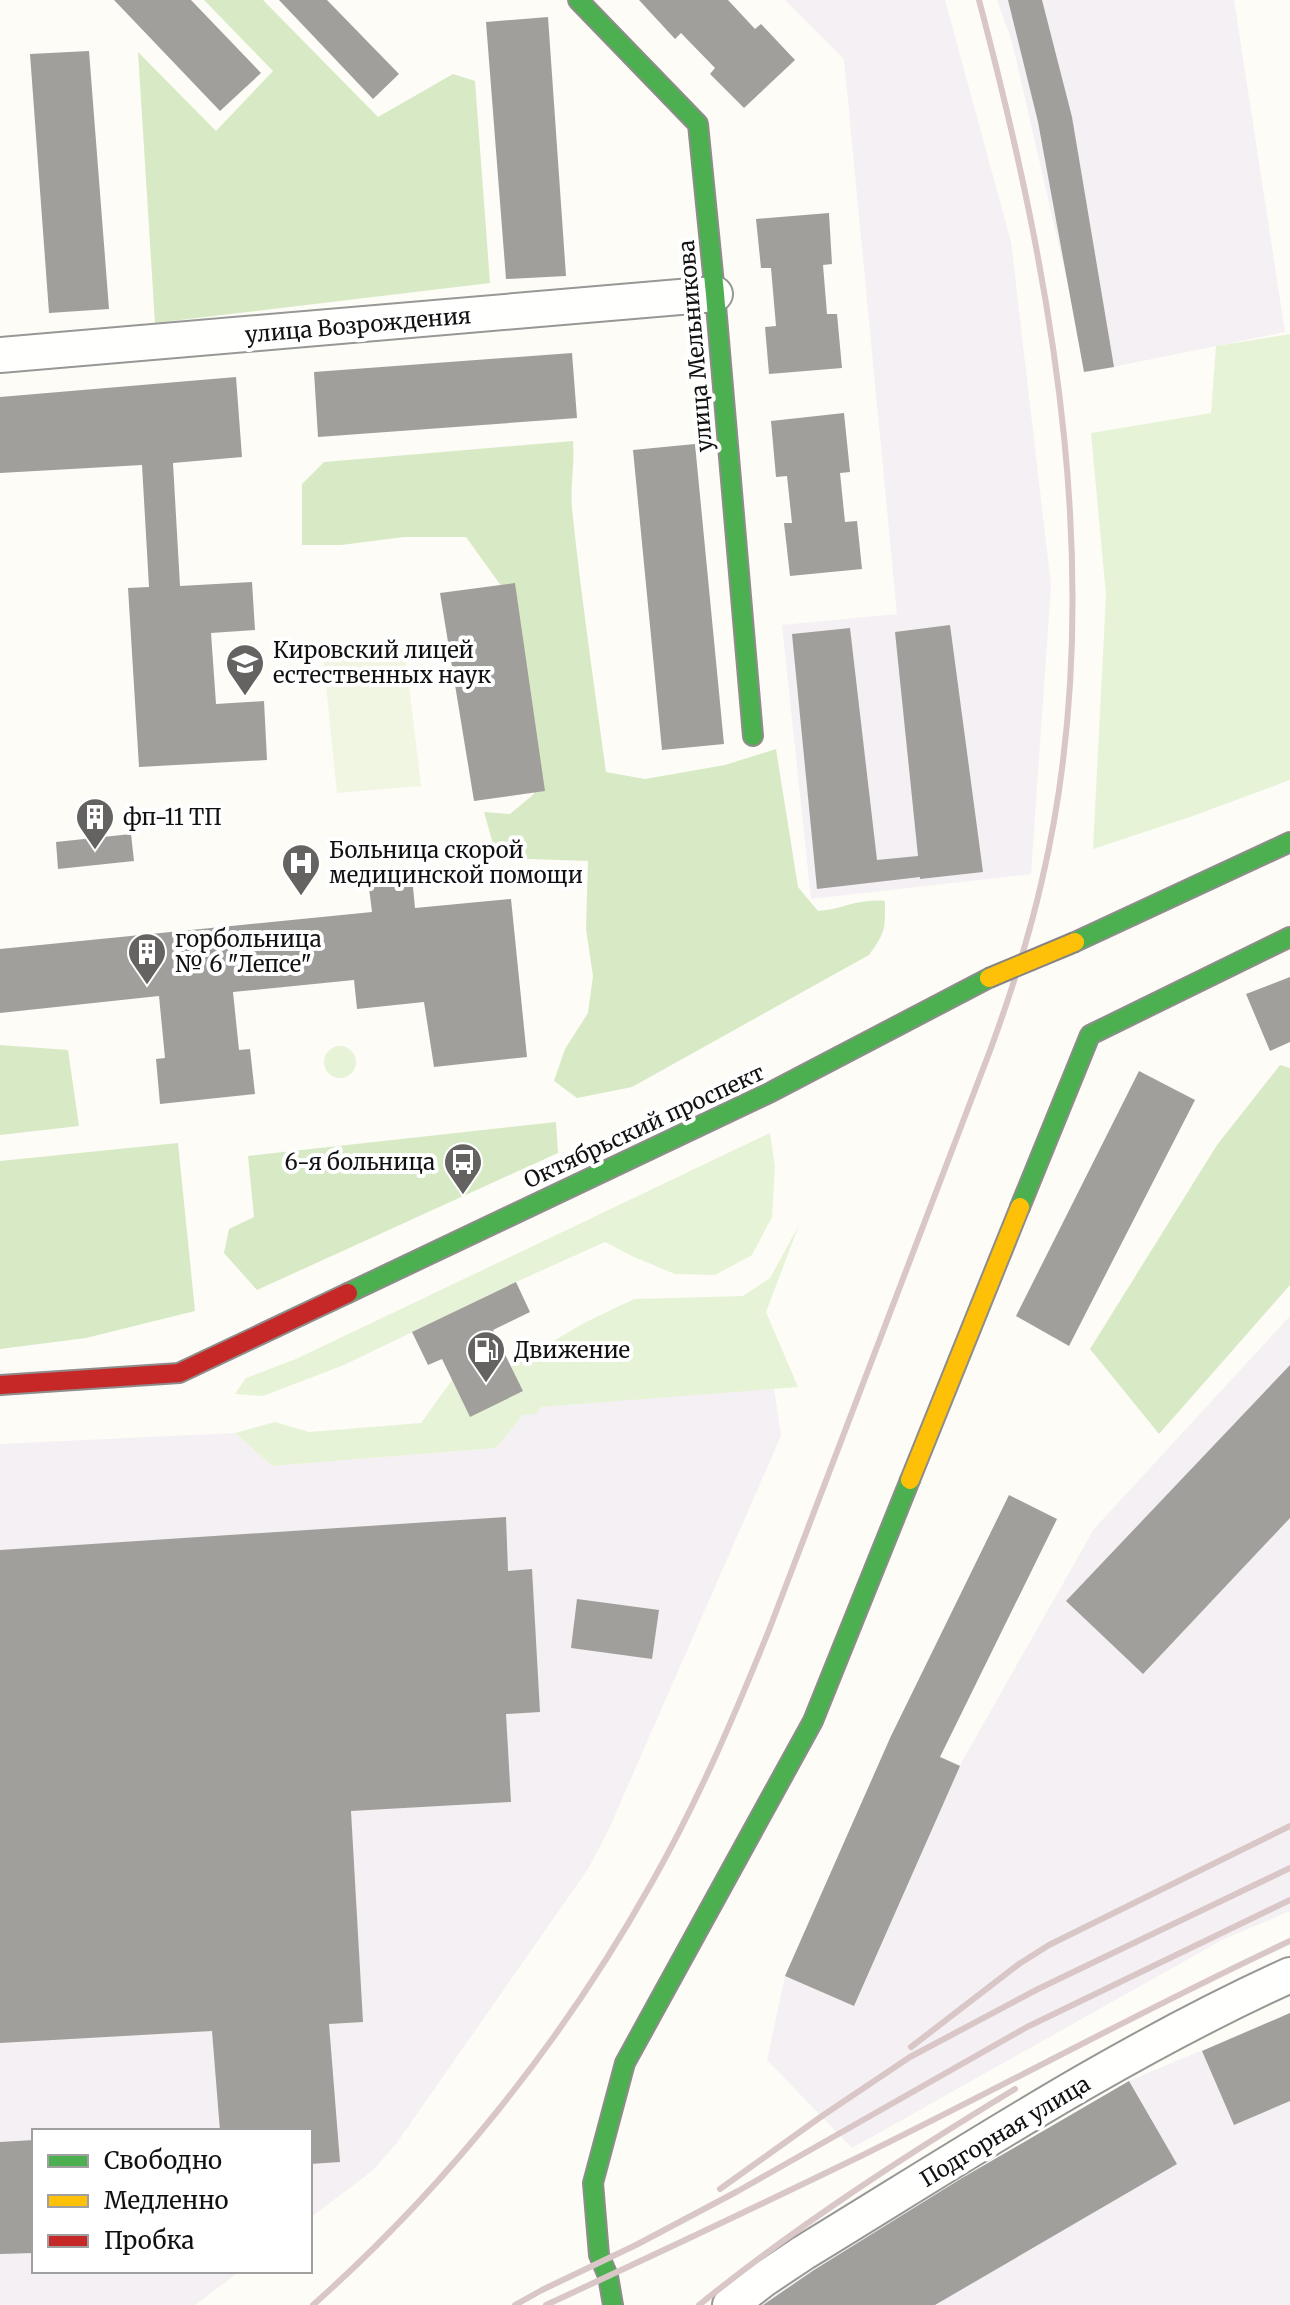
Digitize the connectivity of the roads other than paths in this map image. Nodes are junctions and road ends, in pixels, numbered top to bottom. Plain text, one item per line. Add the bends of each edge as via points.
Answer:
1 (578, 0) edge
2 (715, 294) junction
3 (0, 355) edge
4 (753, 736) dead end
5 (1290, 842) edge
6 (1290, 937) edge
7 (0, 1385) edge
8 (1290, 1975) edge
9 (613, 2305) edge
10 (730, 2305) edge

1 - 2 street, улица Мельникова via 698,124
2 - 3 street, улица Возрождения
2 - 4 street, улица Мельникова
5 - 7 street, Октябрьский проспект, bridge via 989,978 771,1092 179,1373
6 - 9 street via 1090,1035 813,1721 625,2063 593,2183 599,2255
8 - 10 street, Подгорная улица via 1199,2018 1078,2086 803,2253

